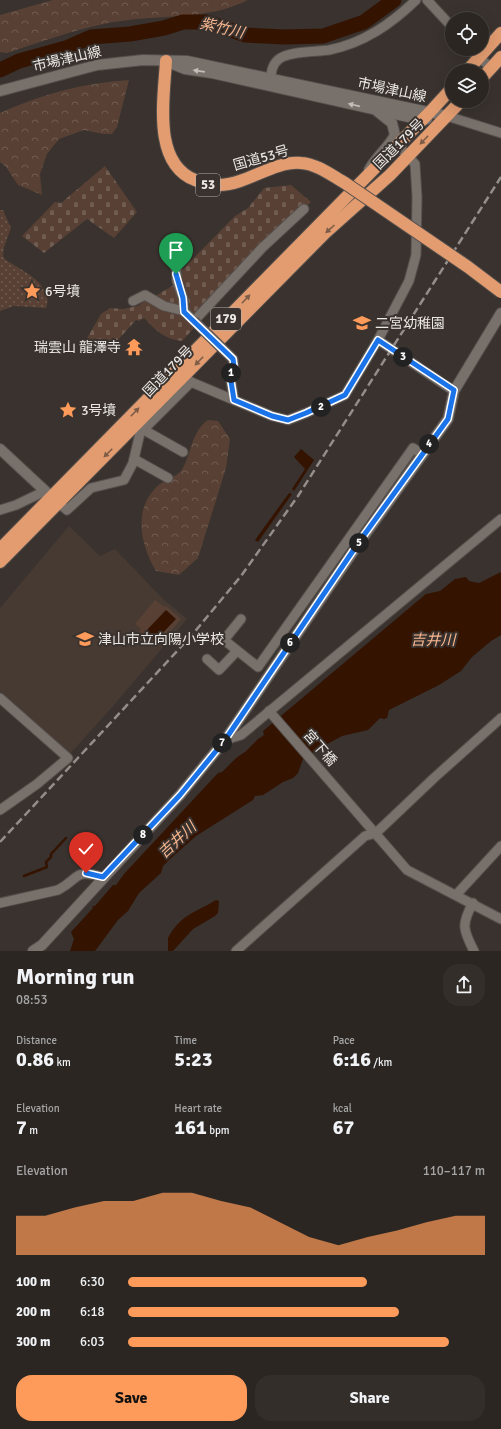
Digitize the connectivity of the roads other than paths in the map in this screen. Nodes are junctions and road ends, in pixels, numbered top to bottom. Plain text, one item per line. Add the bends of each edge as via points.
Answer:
1 (416, 0) edge
2 (427, 0) edge
3 (445, 19) edge
4 (501, 33) edge
5 (479, 57) junction
6 (501, 58) edge
7 (166, 61) junction
8 (473, 64) edge
9 (492, 68) junction
10 (489, 71) edge
11 (271, 82) junction
12 (0, 91) edge
13 (445, 96) edge
14 (454, 108) edge
15 (374, 109) junction
16 (426, 116) junction
17 (447, 116) junction
18 (501, 133) edge
19 (397, 144) junction
20 (409, 156) junction
21 (365, 177) junction
22 (304, 208) dead end
23 (176, 265) dead end
24 (501, 292) edge
25 (133, 302) dead end
26 (184, 312) junction
27 (501, 313) edge
28 (194, 321) junction
29 (378, 340) junction
30 (183, 376) junction
31 (454, 390) junction
32 (234, 400) junction
33 (144, 430) junction
34 (0, 449) edge
35 (182, 452) dead end
36 (422, 454) junction
37 (134, 459) junction
38 (168, 478) dead end
39 (52, 497) junction
40 (0, 510) edge
41 (501, 519) edge
42 (351, 536) junction
43 (359, 542) junction
44 (0, 549) edge
45 (0, 562) edge
46 (241, 619) dead end
47 (280, 636) junction
48 (290, 644) junction
49 (237, 651) junction
50 (207, 659) dead end
51 (0, 698) edge
52 (269, 711) junction
53 (501, 718) edge
54 (225, 740) junction
55 (0, 810) edge
56 (376, 833) junction
57 (500, 848) edge
58 (103, 877) junction
59 (456, 895) junction
60 (0, 903) edge
61 (473, 904) junction
62 (501, 919) edge
63 (33, 951) edge
64 (236, 951) edge
65 (474, 951) edge

1 - 11 street via 385,27 368,37 330,49 285,56 273,66
2 - 3 street
4 - 5 highway
5 - 8 highway
5 - 9 street
6 - 9 highway
7 - 11 street, 市場津山線 via 187,60
7 - 12 street, 市場津山線 via 143,60 97,65
7 - 24 highway, 国道53号 / 53, bridge via 164,135 171,157 186,176 211,186 239,182 272,168 300,163 316,166 345,183
9 - 10 highway
15 -> 11 street, 市場津山線
11 - 16 street, 市場津山線
13 - 16 highway, 国道179号 / 179
14 - 17 highway, 国道179号 / 179
15 - 16 street, 市場津山線
15 - 21 street via 392,123 395,135 375,159
16 - 17 street, 市場津山線
16 - 19 highway, 国道179号 / 179
17 - 18 street
17 -> 20 highway, 国道179号 / 179
19 - 20 street
19 - 21 highway, 国道179号 / 179
20 - 29 street via 415,164 416,255 409,281
20 -> 30 highway, 国道179号 / 179 via 325,233
30 -> 21 highway, 国道179号 / 179
22 - 28 street via 263,247
23 - 26 street via 176,281 183,298
25 - 26 street via 145,295 164,306
26 - 28 street
27 - 31 street
28 - 32 street, bridge via 233,359 234,366 230,375
29 - 31 street
29 - 32 street via 345,395 306,413 288,420
30 - 32 street
30 - 33 street
30 - 39 highway, 国道179号 / 179
31 - 36 street via 448,419
33 - 35 street
33 - 37 street via 140,433
34 - 39 street
36 - 42 street via 413,448
36 - 43 street
37 - 38 street
37 - 39 street via 124,480 91,488 67,510
39 - 40 street
39 - 44 highway, 国道179号 / 179
39 - 45 highway, 国道179号 / 179
41 - 52 street
42 - 43 street
42 - 47 street
43 - 48 street
46 - 49 street via 224,640
47 - 48 street
47 - 49 street via 258,667
48 - 54 street
49 - 50 street via 219,670
51 - 55 street via 68,758
52 - 54 street via 241,735
52 - 56 street, 宮下橋
53 - 56 street
54 - 58 street via 180,795
56 - 59 street, 宮下橋 via 407,870
56 - 64 street via 365,836
57 - 59 street
58 - 60 street via 78,874 58,890
58 - 63 street via 42,945
59 - 61 street, 宮下橋
61 - 62 street, 宮下橋
61 - 65 street via 465,917 464,926

